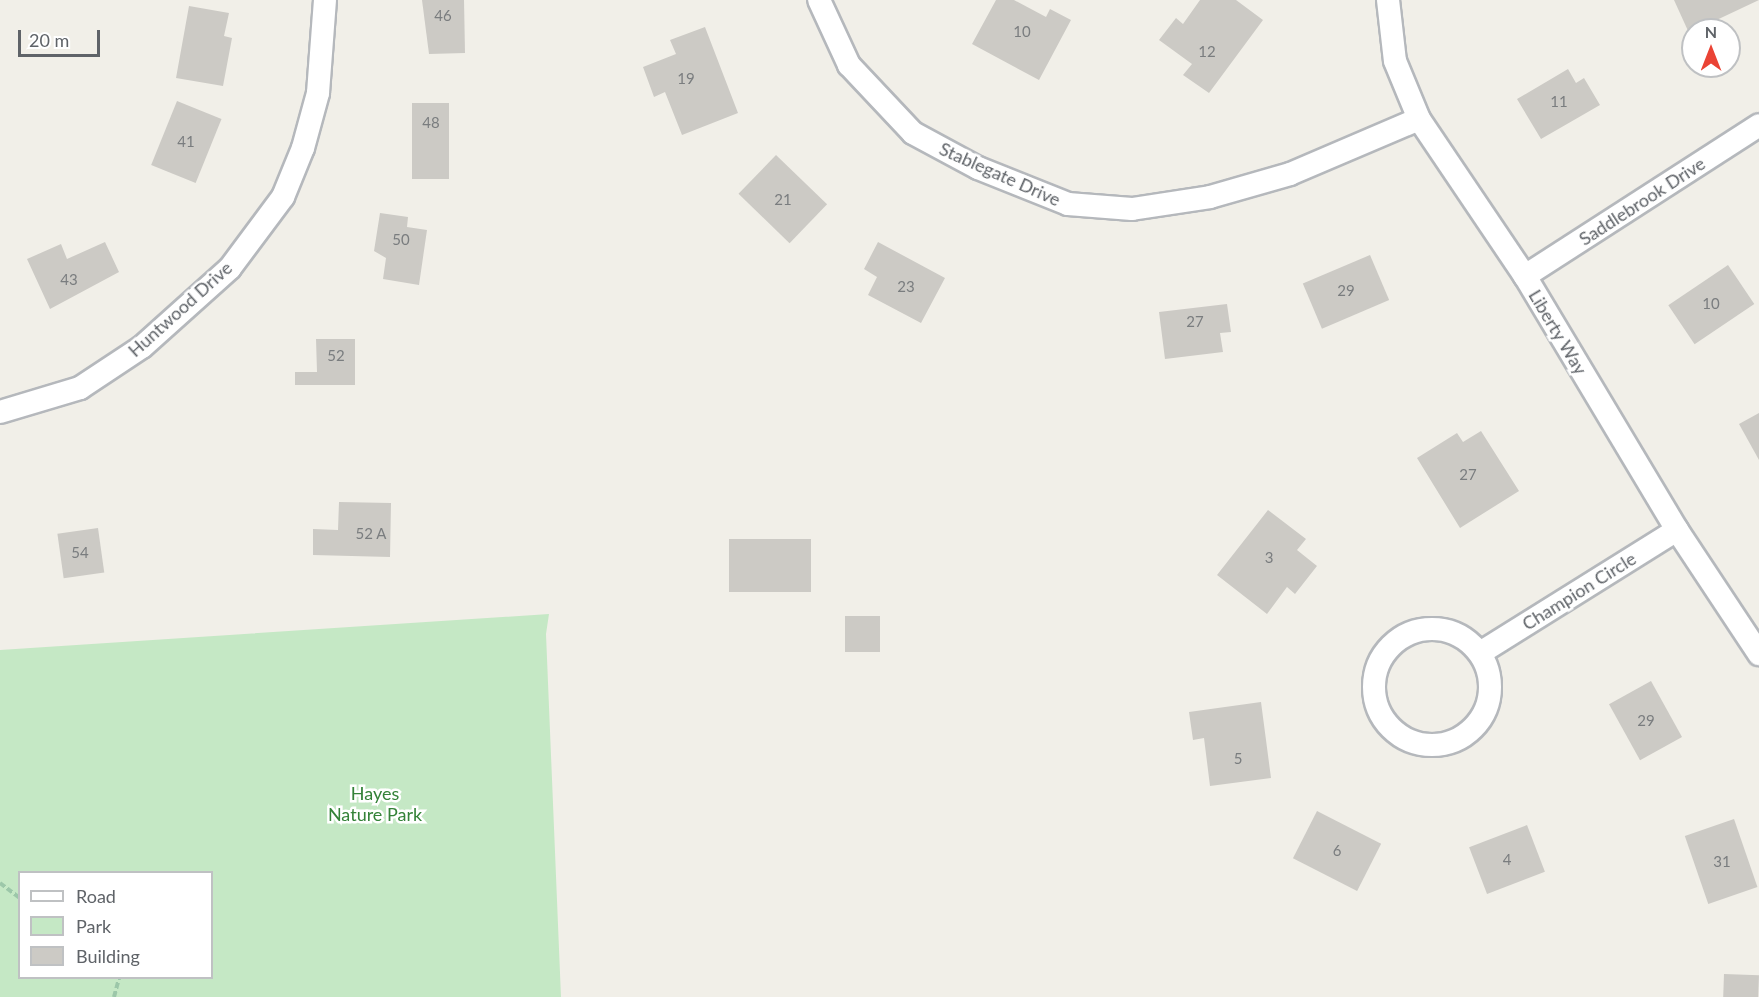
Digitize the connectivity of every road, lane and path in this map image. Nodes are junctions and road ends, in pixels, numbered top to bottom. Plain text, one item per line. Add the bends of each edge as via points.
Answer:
1 (325, 0) edge
2 (819, 0) edge
3 (1388, 0) edge
4 (1419, 119) junction
5 (1759, 125) edge
6 (1524, 276) junction
7 (0, 412) edge
8 (1677, 530) junction
9 (1480, 652) junction
10 (1759, 654) edge
11 (0, 883) edge
12 (18, 896) edge
13 (119, 979) edge
14 (114, 997) edge

1 - 7 street, Huntwood Drive via 318,93 303,148 283,197 230,268 142,347 80,388
2 - 4 street, Stablegate Drive via 849,65 913,133 978,168 1068,204 1132,209 1210,197 1290,174
3 - 4 street, Liberty Way via 1395,61
4 - 6 street, Liberty Way
5 - 6 street, Saddlebrook Drive
6 - 8 street, Liberty Way
8 - 9 street, Champion Circle
8 - 10 street, Liberty Way
9 - 9 street via 1462,636 1438,628 1421,629 1392,644 1374,681 1376,705 1384,720 1410,741 1443,744 1459,739 1483,716 1490,701 1491,684
11 - 12 path
13 - 14 path

